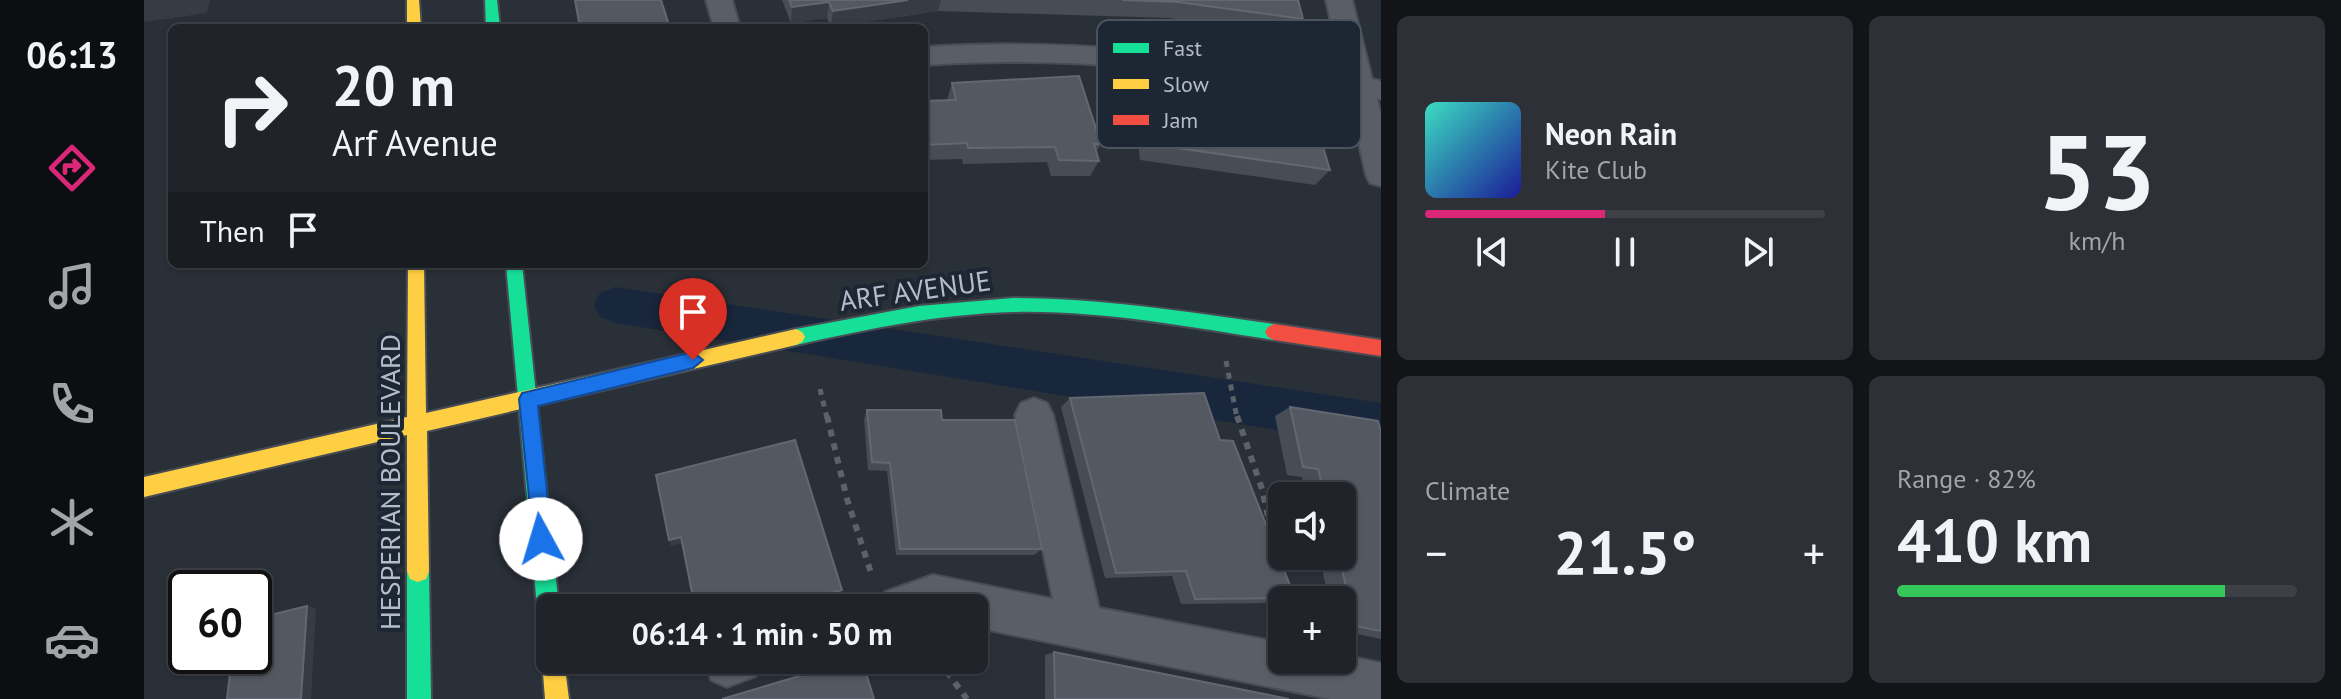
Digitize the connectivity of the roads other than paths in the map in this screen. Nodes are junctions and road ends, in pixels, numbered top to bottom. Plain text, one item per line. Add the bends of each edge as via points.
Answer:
1 (413, 0) edge
2 (491, 0) edge
3 (719, 0) edge
4 (1339, 0) edge
5 (1346, 20) edge
6 (414, 24) edge
7 (493, 24) edge
8 (726, 24) edge
9 (1097, 52) edge
10 (928, 56) edge
11 (1361, 62) edge
12 (1370, 88) edge
13 (1381, 175) edge
14 (416, 268) edge
15 (514, 268) edge
16 (1381, 348) edge
17 (528, 399) junction
18 (1034, 415) dead end
19 (416, 425) junction
20 (144, 487) edge
21 (547, 594) edge
22 (988, 608) edge
23 (1081, 626) junction
24 (554, 674) edge
25 (1381, 686) edge
26 (419, 699) edge
27 (557, 699) edge

1 - 6 street
2 - 7 street
3 - 8 street
4 - 5 street
9 - 10 street via 1038,49
11 - 12 street
12 - 13 street
14 - 19 street, HESPERIAN BOULEVARD
15 - 17 street
16 - 17 street, ARF AVENUE via 1130,311 1043,305 958,308 869,321
17 - 19 street, ARF AVENUE
17 - 21 street
18 - 23 street
19 - 20 street, ARF AVENUE
19 - 26 street, HESPERIAN BOULEVARD
22 - 23 street
23 - 25 street
24 - 27 street

